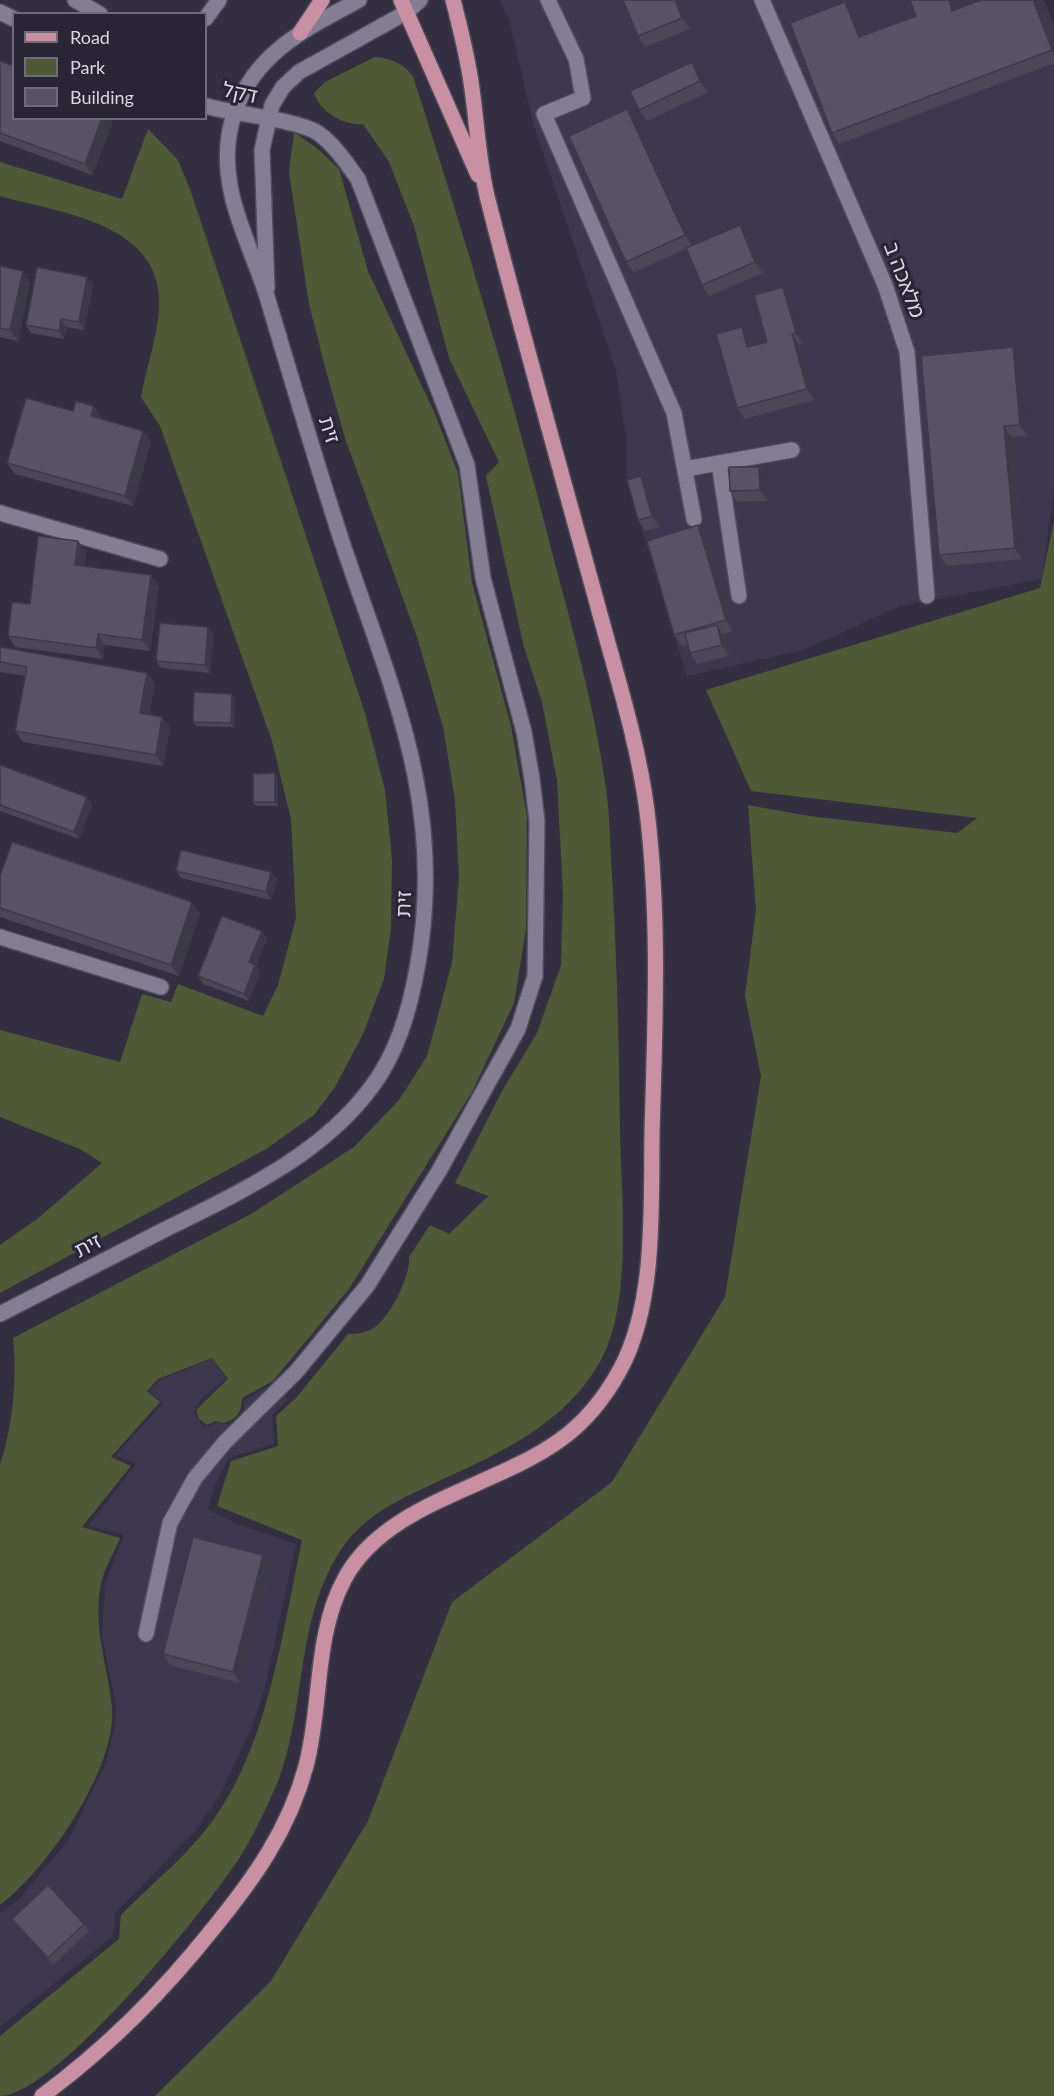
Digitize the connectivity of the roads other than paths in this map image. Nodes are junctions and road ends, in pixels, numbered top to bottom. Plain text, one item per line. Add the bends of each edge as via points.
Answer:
1 (219, 0) edge
2 (322, 0) edge
3 (359, 0) edge
4 (420, 0) edge
5 (453, 0) edge
6 (548, 0) edge
7 (762, 0) edge
8 (77, 6) edge
9 (404, 6) edge
10 (94, 12) edge
11 (207, 17) edge
12 (300, 33) junction
13 (207, 106) edge
14 (234, 115) junction
15 (267, 119) junction
16 (486, 191) junction
17 (267, 297) junction
18 (792, 450) dead end
19 (719, 463) junction
20 (685, 469) junction
21 (0, 513) edge
22 (694, 519) dead end
23 (160, 559) dead end
24 (739, 596) dead end
25 (927, 596) dead end
26 (0, 937) edge
27 (161, 987) dead end
28 (0, 1314) edge
29 (146, 1634) dead end
30 (42, 2096) edge

1 - 11 street
2 - 12 main road
3 - 12 street, זית
4 - 9 street, זית
5 - 16 main road via 471,79
6 - 20 street via 576,59 583,98 544,114 674,413
7 - 25 street, מלאכה ב via 902,333
8 - 10 street
9 - 15 street, זית via 299,72 283,87
9 - 16 main road
12 - 14 street, זית via 262,62 248,82
13 - 14 street, דקל
14 - 15 street, דקל
14 - 17 street, זית via 229,147 230,185 246,246
15 - 17 street, זית via 262,150
15 - 29 street, דקל via 317,132 358,179 467,465 483,578 524,732 532,779 537,821 535,976 518,1029 439,1171 367,1286 296,1372 225,1442 195,1478 170,1523
16 - 30 main road via 617,678 647,807 656,991 648,1249 639,1318 625,1361 585,1420 558,1442 521,1463 405,1520 361,1554 333,1602 308,1760 294,1805 274,1847 213,1930 136,2018 82,2067
17 - 28 street, זית via 341,539 410,744 421,802 426,869 425,926 414,988 398,1040 374,1084 337,1126 246,1189
18 - 19 street
19 - 20 street
19 - 24 street
20 - 22 street
21 - 23 street
26 - 27 street

